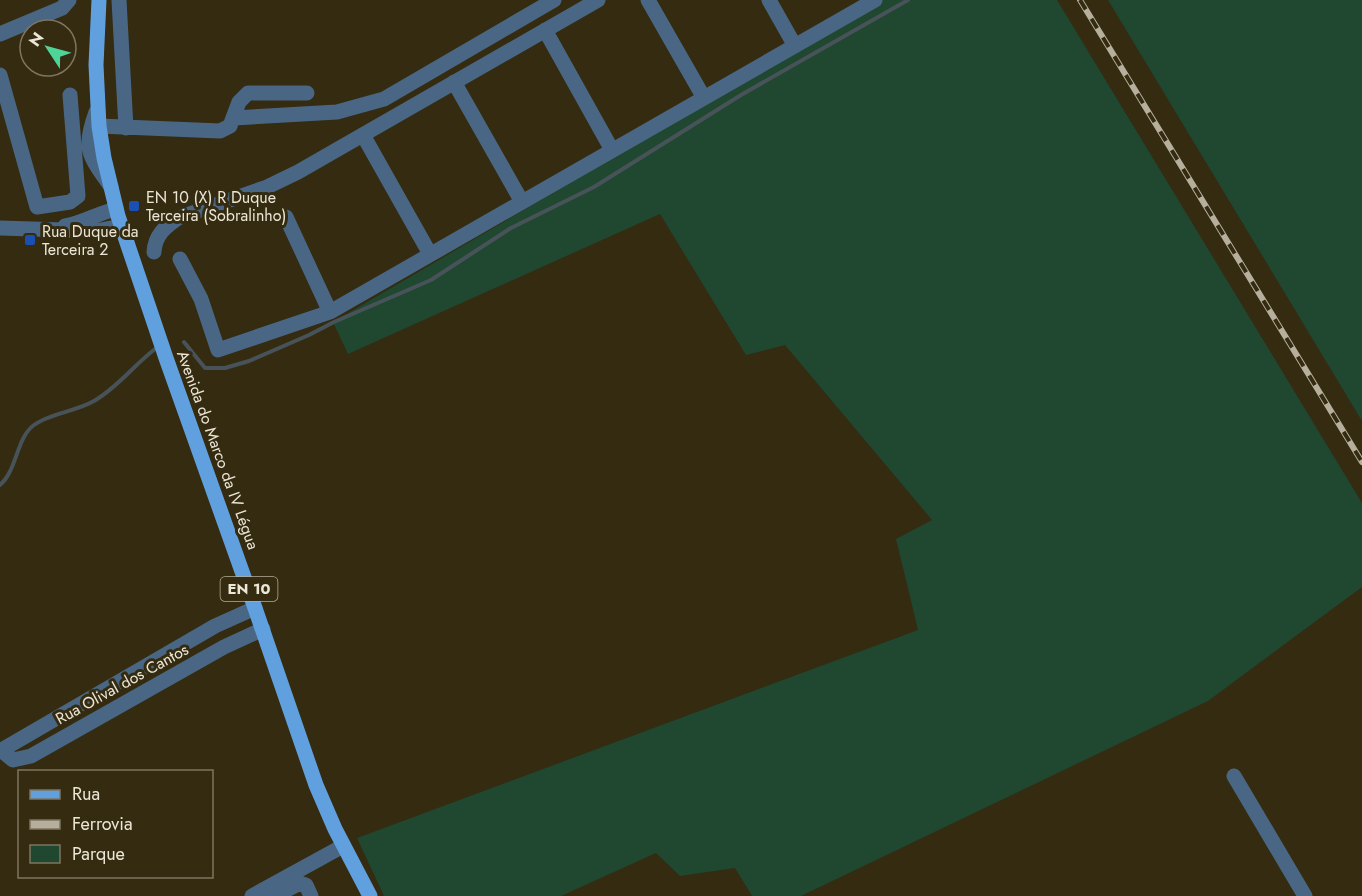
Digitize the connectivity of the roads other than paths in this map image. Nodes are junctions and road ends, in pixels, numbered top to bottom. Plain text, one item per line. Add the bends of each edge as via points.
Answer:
1 (69, 0) edge
2 (99, 0) edge
3 (119, 0) edge
4 (554, 0) edge
5 (598, 0) edge
6 (648, 0) edge
7 (769, 0) edge
8 (875, 0) edge
9 (545, 30) junction
10 (0, 34) edge
11 (795, 46) junction
12 (0, 75) edge
13 (454, 82) junction
14 (307, 93) dead end
15 (70, 95) dead end
16 (704, 98) junction
17 (99, 106) junction
18 (234, 118) junction
19 (99, 126) junction
20 (126, 128) junction
21 (363, 135) junction
22 (612, 150) junction
23 (111, 187) junction
24 (522, 202) junction
25 (116, 208) junction
26 (286, 217) dead end
27 (122, 226) junction
28 (0, 228) edge
29 (48, 230) junction
30 (154, 252) dead end
31 (430, 254) junction
32 (180, 259) dead end
33 (330, 312) junction
34 (255, 608) junction
35 (263, 629) junction
36 (0, 750) edge
37 (1234, 776) dead end
38 (343, 846) junction
39 (252, 896) edge
40 (275, 896) edge
41 (311, 896) edge
42 (370, 896) edge
43 (1305, 896) edge

1 - 10 street via 62,9
2 - 17 main road, Avenida do Marco da IV Légua / EN 10
3 - 20 street
4 - 18 street via 384,99 337,112
5 - 9 street
6 - 16 street
7 - 11 street
8 - 11 street
9 - 13 street
9 - 22 street
11 - 16 street
12 - 15 street via 37,207 70,202 78,196
13 - 21 street
13 - 24 street
14 - 18 street via 248,93 239,102
16 - 22 street
17 - 19 main road, Avenida do Marco da IV Légua / EN 10
17 - 23 street via 88,133 90,158
18 - 20 street via 230,126 220,131
19 - 20 street
19 - 23 main road, Avenida do Marco da IV Légua / EN 10
21 - 30 street via 274,183 178,219 158,235
21 - 31 street
22 - 24 street
23 - 25 main road, Avenida do Marco da IV Légua / EN 10
24 - 31 street
25 - 27 main road, Avenida do Marco da IV Légua / EN 10
25 - 29 street
26 - 33 street
27 - 29 street via 96,231
27 - 34 main road, Avenida do Marco da IV Légua / EN 10
28 - 29 street
31 - 33 street
32 - 33 street via 201,299 218,350
34 - 35 main road, Avenida do Marco da IV Légua / EN 10
34 - 36 street, Rua Olival dos Cantos via 215,626
35 - 36 street, Rua Olival dos Cantos via 31,756 13,760
35 - 38 main road, Avenida do Marco da IV Légua / EN 10 via 316,785
37 - 43 street
38 - 39 street
38 - 42 main road, Avenida do Marco da IV Légua / EN 10
40 - 41 street via 300,883 306,885

